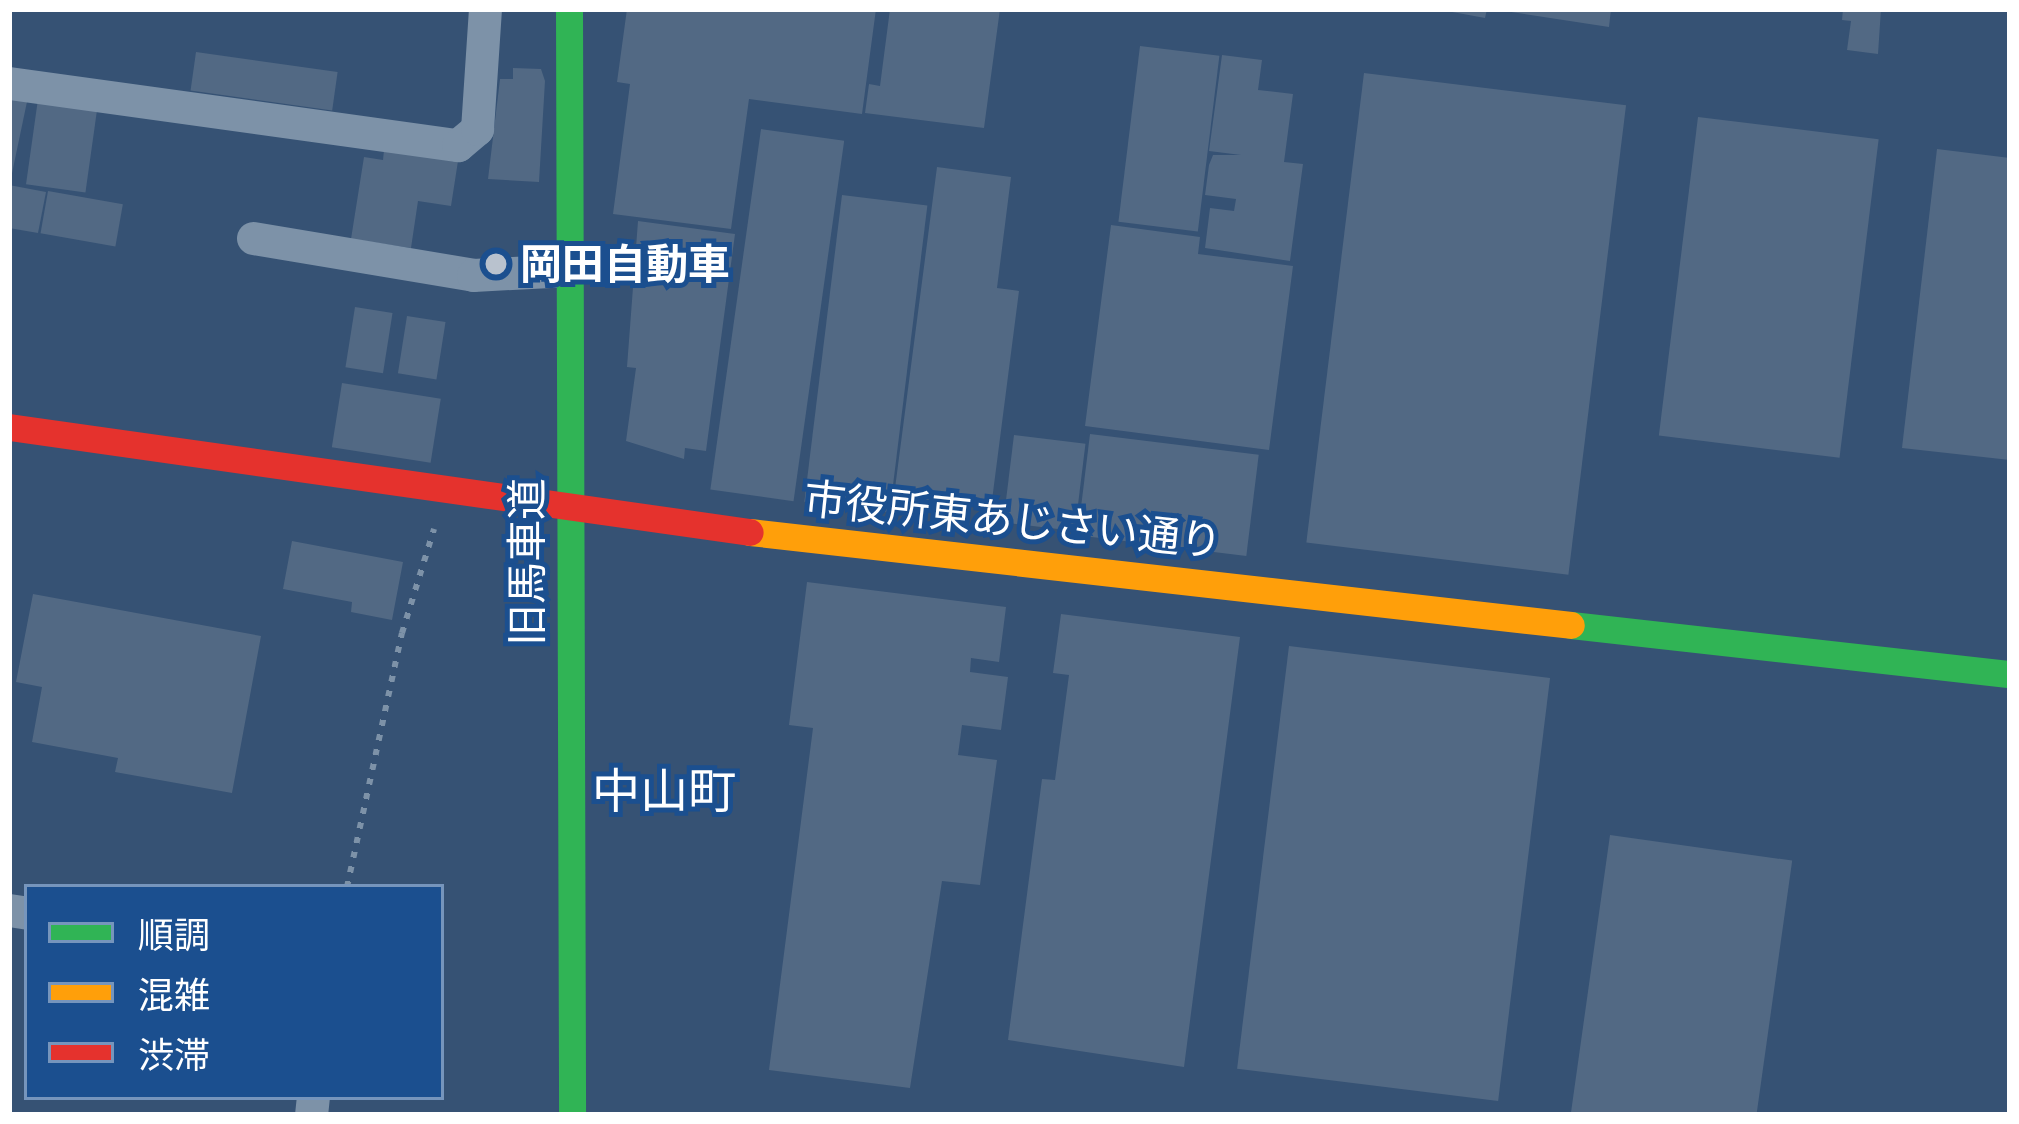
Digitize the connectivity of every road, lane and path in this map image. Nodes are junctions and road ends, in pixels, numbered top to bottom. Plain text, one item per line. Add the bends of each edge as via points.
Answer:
1 (485, 9) edge
2 (569, 9) edge
3 (9, 82) edge
4 (253, 238) dead end
5 (569, 270) junction
6 (9, 427) edge
7 (445, 493) junction
8 (568, 512) junction
9 (2010, 674) edge
10 (348, 884) edge
11 (572, 1115) edge

1 - 3 street via 477,129 458,145
2 - 5 street, 旧馬車道
4 - 5 street via 472,275
5 - 8 street, 旧馬車道
6 - 7 street, 市役所東あじさい通り
7 - 8 street, 市役所東あじさい通り
7 - 10 path via 403,633
8 - 9 street, 市役所東あじさい通り
8 - 11 street, 旧馬車道

